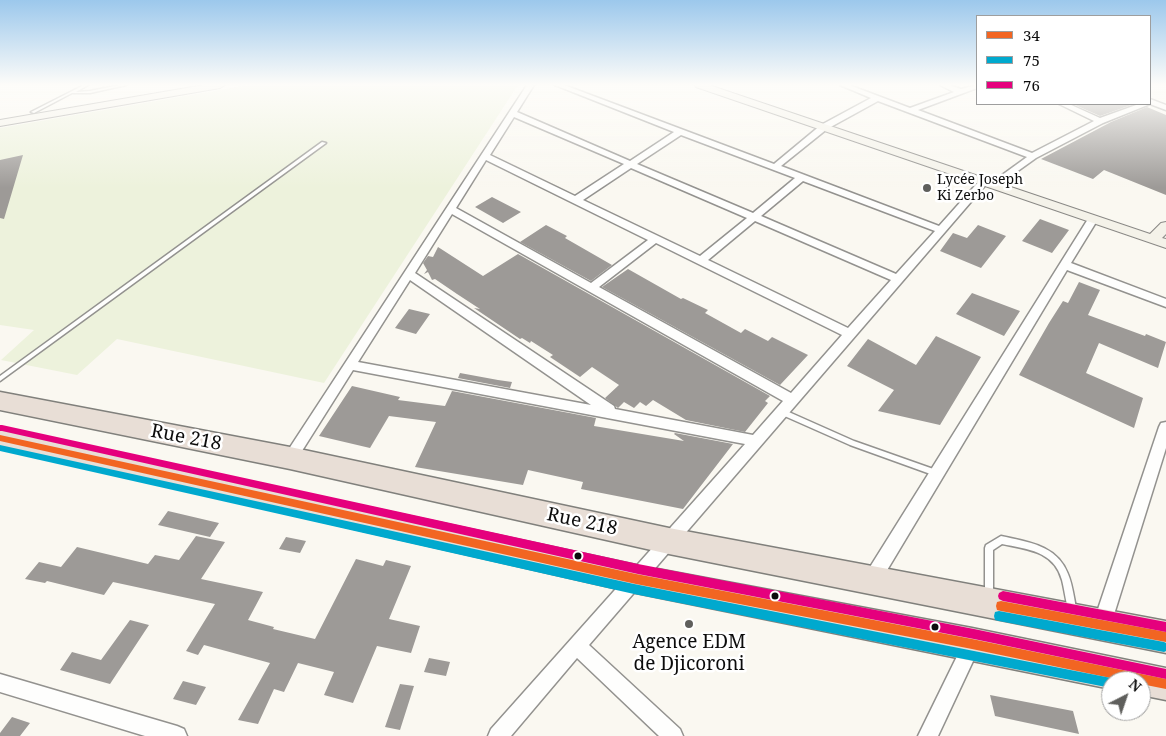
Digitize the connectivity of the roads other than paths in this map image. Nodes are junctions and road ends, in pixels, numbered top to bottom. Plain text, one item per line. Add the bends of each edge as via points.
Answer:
1 (21, 119) edge
2 (508, 119) edge
3 (527, 119) edge
4 (648, 119) edge
5 (801, 119) edge
6 (838, 119) edge
7 (936, 119) edge
8 (1096, 119) edge
9 (1104, 119) edge
10 (1100, 121) junction
11 (0, 123) edge
12 (824, 127) junction
13 (681, 132) junction
14 (324, 143) dead end
15 (484, 156) junction
16 (1033, 156) junction
17 (631, 164) junction
18 (775, 167) junction
19 (802, 177) junction
20 (989, 183) junction
21 (576, 200) junction
22 (450, 208) junction
23 (753, 217) junction
24 (1093, 219) junction
25 (1166, 226) edge
26 (941, 230) junction
27 (654, 239) junction
28 (1152, 239) junction
29 (1166, 244) edge
30 (701, 261) junction
31 (1065, 265) junction
32 (408, 274) junction
33 (898, 279) junction
34 (592, 288) junction
35 (1166, 303) edge
36 (850, 334) junction
37 (350, 365) junction
38 (0, 379) edge
39 (0, 400) edge
40 (792, 400) junction
41 (782, 412) junction
42 (614, 413) junction
43 (1166, 427) edge
44 (0, 438) edge
45 (757, 441) junction
46 (290, 458) junction
47 (937, 474) junction
48 (668, 541) junction
49 (636, 579) junction
50 (871, 581) junction
51 (989, 603) junction
52 (1075, 620) junction
53 (1102, 625) junction
54 (1166, 637) edge
55 (972, 644) junction
56 (577, 646) junction
57 (0, 683) edge
58 (1166, 684) edge
59 (177, 736) edge
60 (498, 736) edge
61 (673, 736) edge
62 (928, 736) edge

1 - 11 street
2 - 15 street
3 - 17 street
4 - 13 street
5 - 12 street
6 - 12 street
7 - 16 street
8 - 10 street
9 - 10 street
10 - 16 street
12 - 18 street
12 - 20 street
13 - 17 street
13 - 18 street
14 - 38 lane
15 - 21 street
15 - 22 street
16 - 20 street
17 - 21 street
17 - 23 street
18 - 19 street
19 - 23 street
19 - 26 street
20 - 24 street
20 - 26 street
21 - 27 street
22 - 32 street
22 - 34 street
23 - 30 street
23 - 33 street
24 - 28 street
24 - 31 street
25 - 28 street
26 - 33 street
27 - 30 street
27 - 34 street
28 - 29 street
30 - 36 street
31 - 35 street
31 - 47 street
32 - 37 street
32 - 42 street
33 - 36 street
34 - 40 street
36 - 40 street
37 - 42 street
37 - 46 street
39 - 46 highway, Rue 218
40 - 41 street
41 - 45 street
41 - 47 lane via 852,443
42 - 45 street
43 - 53 street
44 - 49 highway
45 - 48 street
46 - 48 highway, Rue 218
47 - 50 street
48 - 49 street
48 - 50 highway, Rue 218
49 - 55 highway
49 - 56 street
50 - 51 highway, Rue 218
51 - 52 highway, Rue 218
51 - 52 lane via 989,548 1001,540 1040,550 1052,557 1062,568
52 - 53 highway, Rue 218
53 - 54 highway, Rue 218
55 - 58 highway
55 - 62 street
56 - 60 street
56 - 61 street
57 - 59 street

